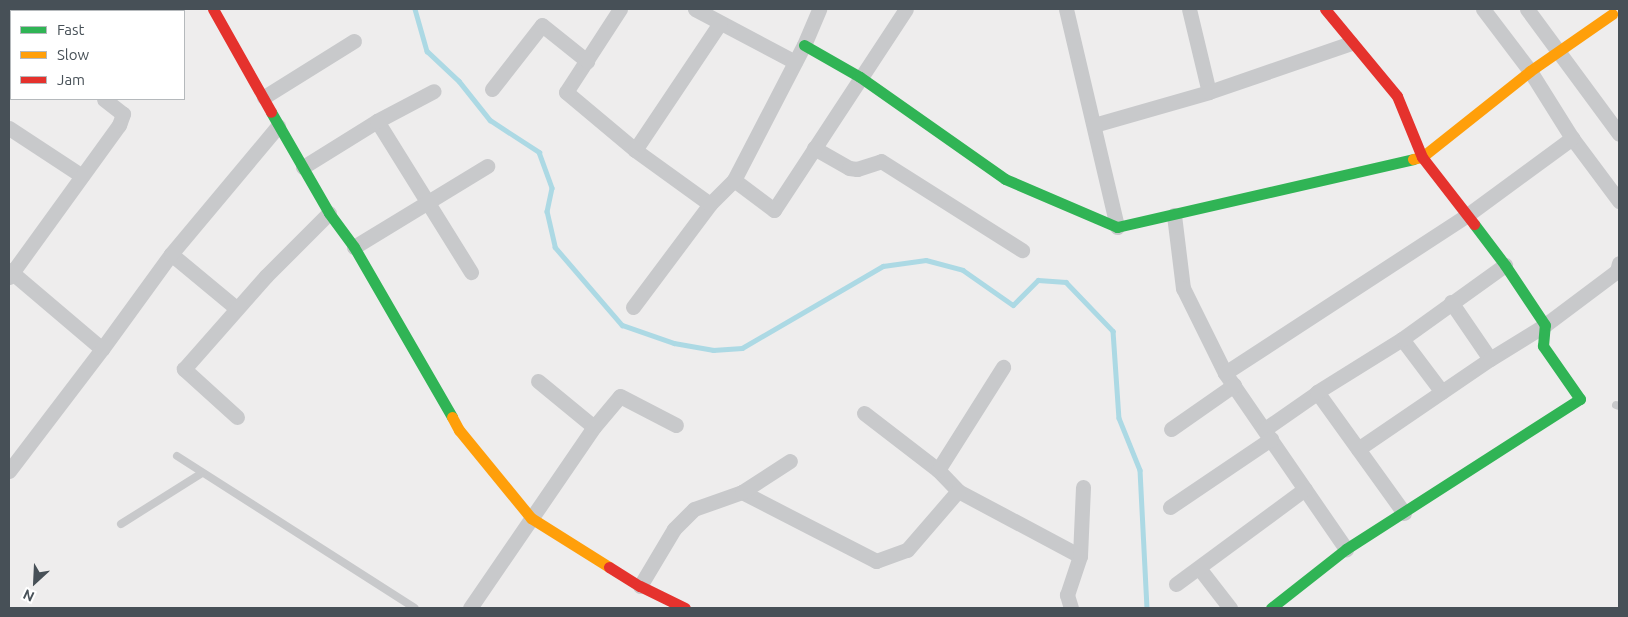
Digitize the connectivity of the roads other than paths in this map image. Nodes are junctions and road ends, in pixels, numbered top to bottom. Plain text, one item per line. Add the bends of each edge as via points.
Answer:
1 (213, 9) edge
2 (620, 9) edge
3 (695, 9) edge
4 (819, 9) edge
5 (906, 9) edge
6 (1066, 9) edge
7 (1189, 9) edge
8 (1325, 9) edge
9 (1483, 9) edge
10 (1526, 9) edge
11 (1614, 15) edge
12 (720, 23) junction
13 (354, 42) dead end
14 (1351, 43) junction
15 (804, 45) junction
16 (1558, 51) junction
17 (587, 61) junction
18 (795, 62) junction
19 (1530, 71) junction
20 (860, 77) junction
21 (492, 89) dead end
22 (434, 91) dead end
23 (1209, 92) junction
24 (264, 97) junction
25 (105, 100) edge
26 (377, 121) junction
27 (1094, 125) junction
28 (278, 126) junction
29 (9, 128) edge
30 (1619, 134) edge
31 (1572, 138) junction
32 (814, 148) junction
33 (635, 150) junction
34 (1422, 157) junction
35 (487, 166) dead end
36 (302, 167) junction
37 (82, 176) junction
38 (734, 180) junction
39 (1619, 201) edge
40 (430, 202) junction
41 (710, 204) junction
42 (329, 213) junction
43 (1174, 215) junction
44 (1466, 216) junction
45 (1117, 227) junction
46 (354, 247) junction
47 (1022, 250) dead end
48 (171, 254) junction
49 (1619, 263) edge
50 (1506, 265) junction
51 (471, 272) dead end
52 (10, 273) edge
53 (1450, 302) junction
54 (633, 307) dead end
55 (236, 308) junction
56 (1545, 325) junction
57 (1402, 339) junction
58 (1514, 345) junction
59 (1543, 346) junction
60 (102, 349) junction
61 (1490, 359) junction
62 (1003, 367) dead end
63 (1230, 379) junction
64 (538, 380) dead end
65 (1318, 392) junction
66 (1442, 392) junction
67 (864, 413) dead end
68 (238, 417) dead end
69 (676, 426) dead end
70 (594, 427) junction
71 (1172, 429) dead end
72 (1268, 434) junction
73 (1358, 449) junction
74 (177, 456) dead end
75 (790, 461) dead end
76 (938, 470) junction
77 (9, 471) edge
78 (202, 473) junction
79 (1083, 488) dead end
80 (1304, 489) junction
81 (958, 491) junction
82 (742, 492) junction
83 (1170, 507) dead end
84 (1404, 513) junction
85 (532, 518) junction
86 (121, 524) dead end
87 (1346, 550) junction
88 (1080, 556) junction
89 (1199, 568) junction
90 (1176, 584) dead end
91 (640, 586) junction
92 (415, 608) edge
93 (470, 608) edge
94 (685, 608) edge
95 (1071, 608) edge
96 (1230, 608) edge
97 (1271, 608) edge

1 - 24 street
2 - 17 street
3 - 12 street
4 - 15 street
5 - 20 street
6 - 27 street
7 - 23 street
8 - 14 street
9 - 19 street
10 - 16 street
11 - 16 street
12 - 18 street
12 - 33 street
13 - 24 street
14 - 23 street
14 - 34 street via 1397,96
15 - 18 street
15 - 20 street
16 - 19 street
16 - 30 street
17 - 21 street via 542,25
17 - 33 street via 566,92
18 - 38 street
19 - 31 street
19 - 34 street
20 - 32 street
20 - 45 street via 1005,179
22 - 26 street
23 - 27 street
24 - 28 street
25 - 37 street via 123,114 119,125
26 - 36 street
26 - 40 street
27 - 45 street
28 - 36 street
28 - 48 street
29 - 37 street
31 - 39 street
31 - 44 street
32 - 38 street via 774,210
32 - 47 street via 849,168 857,169 881,161
33 - 41 street
34 - 43 street
34 - 44 street
35 - 40 street
36 - 42 street
37 - 52 street
38 - 41 street
40 - 46 street
40 - 51 street
41 - 54 street
42 - 46 street
42 - 55 street
43 - 45 street
43 - 63 street via 1183,288
44 - 50 street
44 - 63 street
46 - 85 street via 459,430
48 - 55 street
48 - 60 street
49 - 56 street via 1617,271
50 - 53 street
50 - 56 street
52 - 60 street
53 - 57 street
53 - 61 street
55 - 68 street via 184,369
56 - 58 street
56 - 59 street
57 - 65 street
57 - 66 street
58 - 59 street
58 - 61 street
59 - 84 street via 1580,399
60 - 77 street
61 - 66 street
62 - 76 street
63 - 71 street
63 - 72 street
64 - 70 street
65 - 72 street
65 - 73 street
66 - 73 street
67 - 76 street
69 - 70 street via 620,396
70 - 85 street
72 - 80 street
72 - 83 street
73 - 84 street
74 - 78 lane
75 - 82 street
76 - 81 street
78 - 86 lane
78 - 92 lane
79 - 88 street
80 - 87 street
80 - 89 street
81 - 82 street via 907,550 876,561
81 - 88 street
82 - 91 street via 694,509 674,529
84 - 87 street
85 - 91 street
85 - 93 street
87 - 97 street
88 - 95 street via 1068,595
89 - 90 street
89 - 96 street
91 - 94 street

